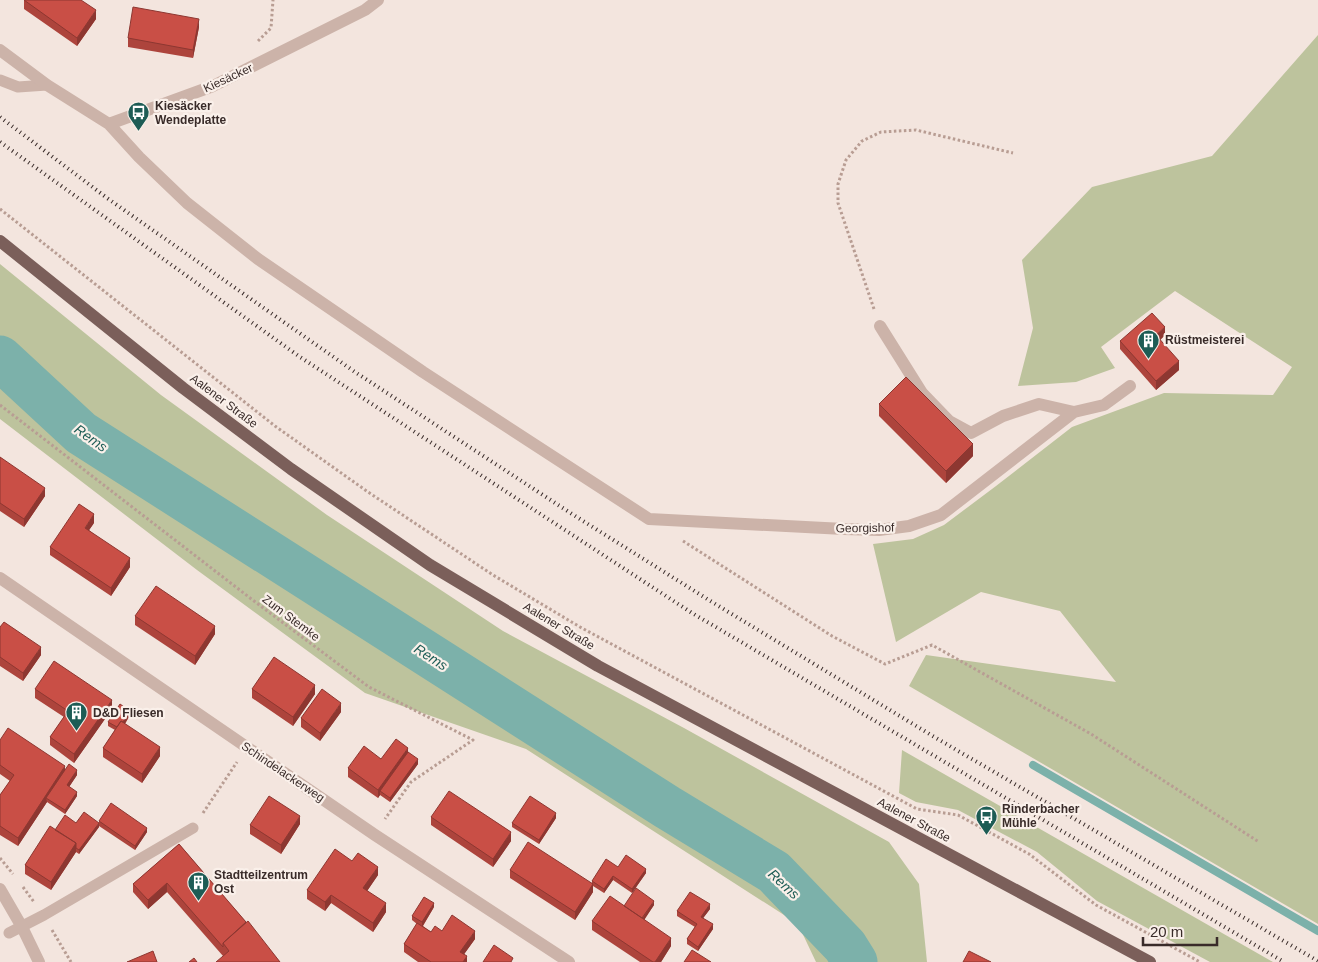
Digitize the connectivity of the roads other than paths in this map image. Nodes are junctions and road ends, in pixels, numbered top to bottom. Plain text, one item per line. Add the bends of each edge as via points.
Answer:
1 (378, 0) edge
2 (0, 50) edge
3 (0, 80) edge
4 (47, 85) junction
5 (109, 124) junction
6 (0, 241) edge
7 (880, 326) road end
8 (1130, 386) dead end
9 (1074, 412) junction
10 (0, 578) edge
11 (193, 828) road end
12 (0, 889) edge
13 (22, 927) junction
14 (9, 933) dead end
15 (39, 962) edge
16 (569, 962) edge
17 (1150, 962) edge

1 - 5 street, Kiesäcker via 365,10 213,86
2 - 4 street
3 - 4 lane via 18,87
4 - 5 street
5 - 9 street, Georgishof via 187,203 258,259 422,372 649,519 844,530 909,526 941,515
6 - 17 main road, Aalener Straße via 191,394 291,469 430,565 598,666
7 - 9 street, Georgishof via 922,393 949,421 971,433 1003,416 1039,404
8 - 9 street, Georgishof via 1104,405
10 - 16 street, Schindelackerweg
11 - 13 lane
12 - 13 street
13 - 14 lane
13 - 15 street

